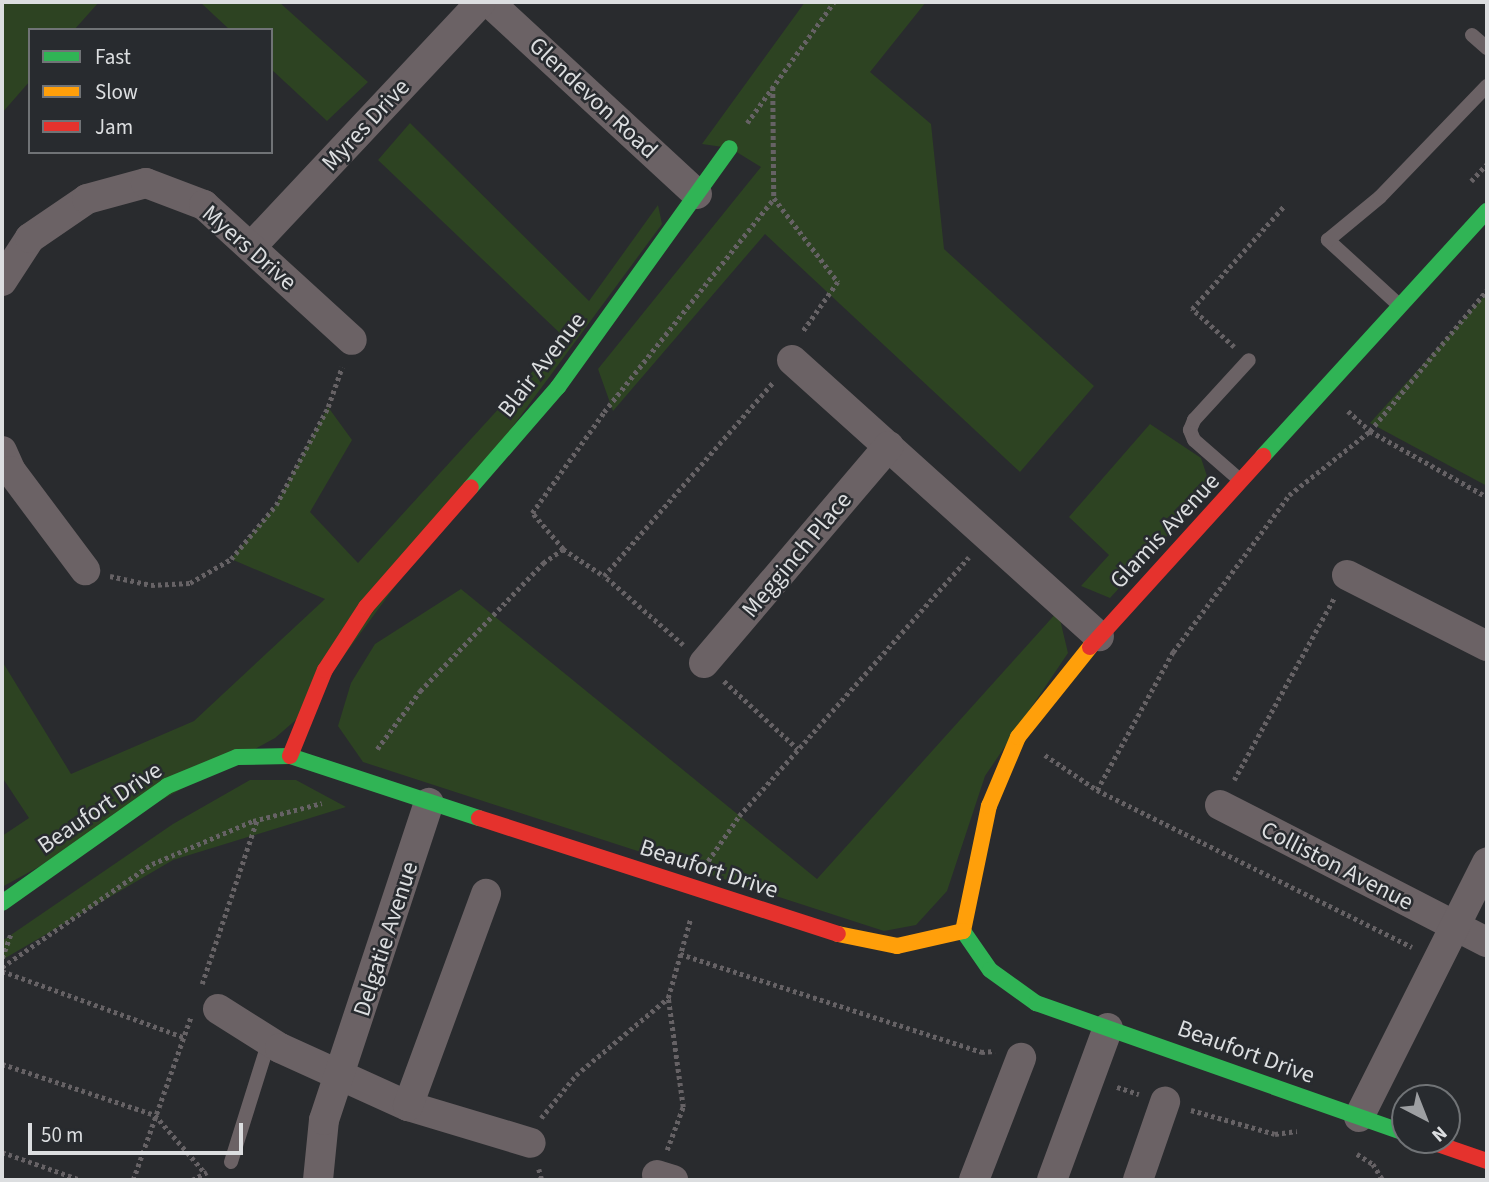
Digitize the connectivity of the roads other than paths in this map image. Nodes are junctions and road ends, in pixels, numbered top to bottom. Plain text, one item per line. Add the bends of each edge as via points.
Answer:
1 (481, 2) edge
2 (489, 2) edge
3 (1472, 35) dead end
4 (1487, 48) edge
5 (1487, 86) edge
6 (730, 148) road end
7 (697, 194) junction
8 (1487, 211) edge
9 (251, 247) junction
10 (2, 281) edge
11 (1401, 307) junction
12 (352, 340) road end
13 (792, 360) road end
14 (1249, 360) road end
15 (889, 446) junction
16 (2, 451) edge
17 (1242, 482) junction
18 (86, 570) road end
19 (1347, 575) road end
20 (1100, 636) junction
21 (1487, 646) edge
22 (704, 663) road end
23 (290, 756) junction
24 (429, 803) junction
25 (1220, 805) road end
26 (1487, 862) edge
27 (486, 894) dead end
28 (2, 903) edge
29 (1455, 926) junction
30 (963, 932) junction
31 (1487, 942) edge
32 (218, 1009) dead end
33 (1108, 1028) junction
34 (269, 1041) junction
35 (1021, 1058) dead end
36 (342, 1074) junction
37 (1165, 1102) dead end
38 (408, 1106) junction
39 (1359, 1117) junction
40 (1391, 1128) edge
41 (531, 1143) road end
42 (1461, 1152) edge
43 (1487, 1161) edge
44 (231, 1162) dead end
45 (318, 1180) edge
46 (974, 1180) edge
47 (1052, 1180) edge
48 (1138, 1180) edge

1 - 9 street, Myres Drive
2 - 7 street, Glendevon Road
3 - 4 lane
5 - 11 lane via 1380,197 1328,240
6 - 7 street, Blair Avenue
7 - 23 street, Blair Avenue via 558,387 366,607 325,670
8 - 11 street, Glamis Avenue
9 - 10 street, Myers Drive via 204,205 146,183 87,199 30,238
9 - 12 street, Myers Drive
11 - 17 street, Glamis Avenue
13 - 15 street
14 - 17 lane via 1190,430 1194,440
15 - 20 street
15 - 22 street, Megginch Place
16 - 18 street via 11,471
17 - 20 street, Glamis Avenue
19 - 21 street
20 - 30 street, Glamis Avenue via 1018,737 989,806
23 - 24 street, Beaufort Drive
23 - 28 street, Beaufort Drive via 237,757 167,786
24 - 30 street, Beaufort Drive via 816,929 897,946
24 - 36 street, Delgatie Avenue
25 - 29 street, Colliston Avenue
26 - 29 street
27 - 38 street
29 - 31 street, Colliston Avenue
29 - 39 street
30 - 33 street, Beaufort Drive via 990,970 1037,1003
32 - 34 street
33 - 39 street, Beaufort Drive
33 - 47 street
34 - 36 street
34 - 44 lane
35 - 46 street
36 - 38 street
36 - 45 street, Delgatie Avenue via 324,1120
37 - 48 street
38 - 41 street
39 - 40 street, Beaufort Drive
42 - 43 street

